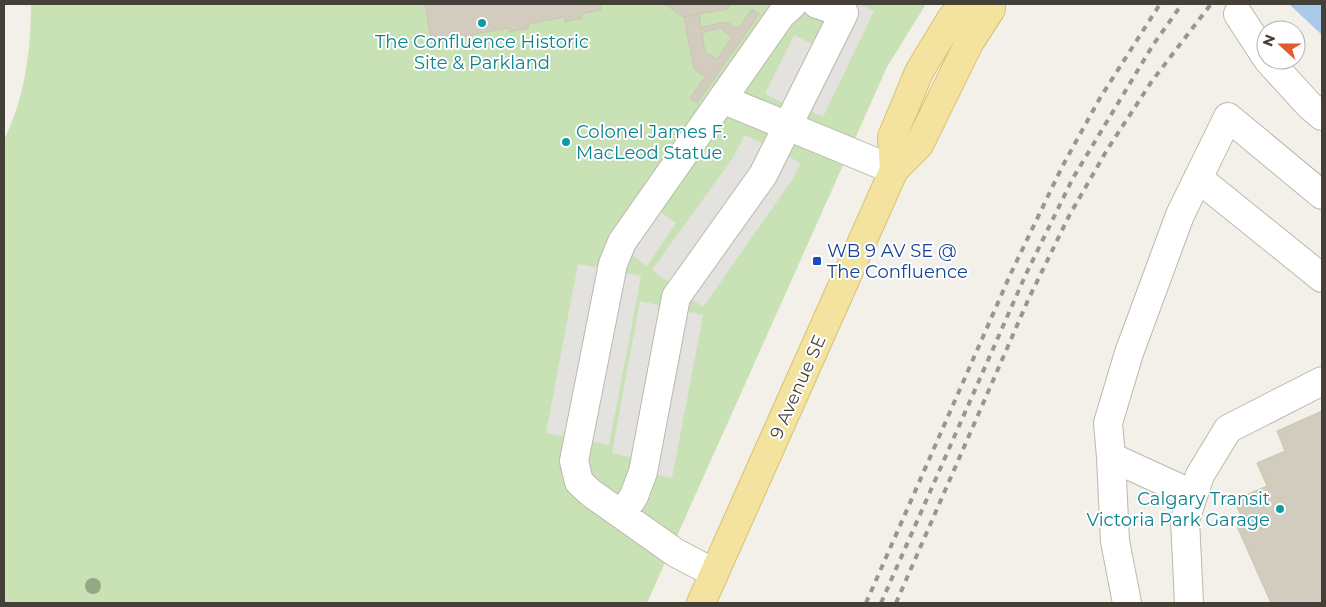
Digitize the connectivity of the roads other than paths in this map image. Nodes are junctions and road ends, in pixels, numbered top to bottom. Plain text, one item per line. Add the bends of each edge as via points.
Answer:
1 (793, 4) edge
2 (822, 4) edge
3 (963, 4) edge
4 (992, 4) edge
5 (1238, 14) dead end
6 (1256, 42) edge
7 (1277, 70) edge
8 (722, 99) junction
9 (1322, 116) edge
10 (788, 126) junction
11 (894, 170) junction
12 (1198, 178) junction
13 (1322, 195) edge
14 (1322, 278) edge
15 (1322, 381) edge
16 (1111, 457) junction
17 (1192, 494) junction
18 (622, 514) junction
19 (714, 574) junction
20 (701, 603) edge
21 (1127, 603) edge
22 (1189, 603) edge

1 - 8 street via 781,15
2 - 10 street via 844,13
3 - 11 main road, 9 Avenue SE via 919,72 892,138
4 - 11 main road, 9 Avenue SE via 919,145
5 - 6 street
7 - 9 street
8 - 10 street
8 - 18 street via 622,242 613,264 574,461 579,482
10 - 11 street
10 - 18 street via 763,175 676,297 643,472 634,496
11 - 19 main road, 9 Avenue SE
12 - 13 street via 1228,118
12 - 14 street
12 - 16 street via 1180,215 1127,360 1108,423
15 - 17 street via 1228,429
16 - 17 street
16 - 21 street via 1115,541
17 - 22 street via 1185,520
18 - 19 street via 676,553
19 - 20 main road, 9 Avenue SE

